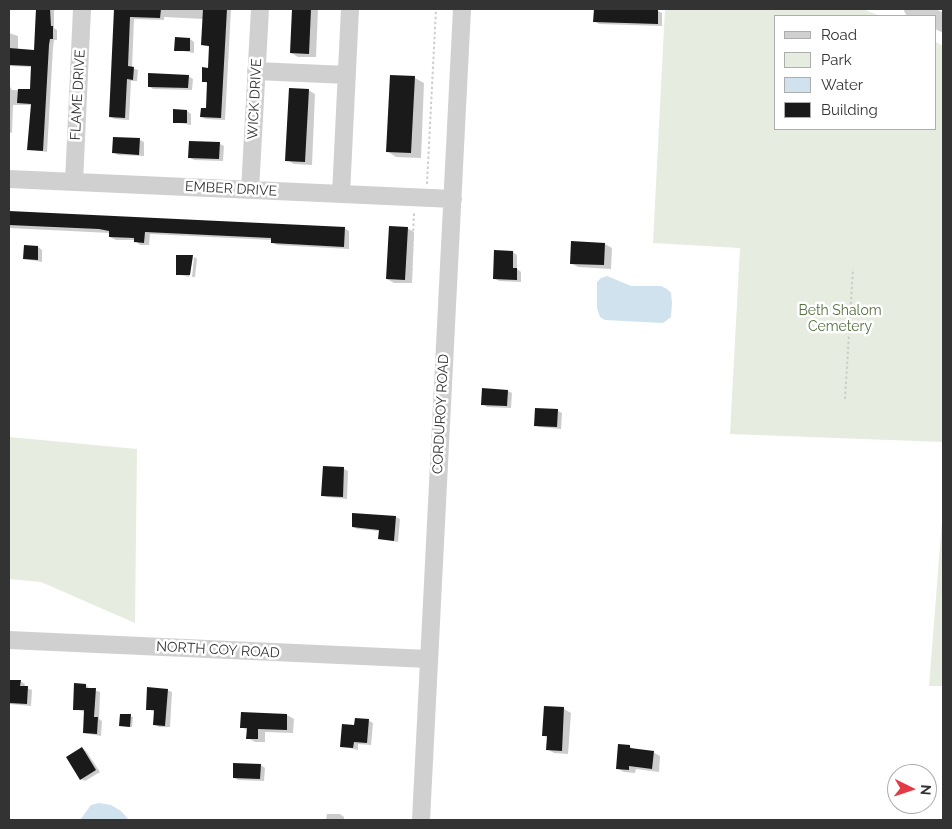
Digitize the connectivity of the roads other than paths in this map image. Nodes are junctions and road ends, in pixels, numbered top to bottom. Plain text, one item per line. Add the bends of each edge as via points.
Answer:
1 (82, 9) edge
2 (260, 9) edge
3 (350, 9) edge
4 (462, 9) edge
5 (913, 9) edge
6 (927, 15) edge
7 (256, 71) junction
8 (347, 75) junction
9 (9, 179) edge
10 (74, 182) junction
11 (250, 190) junction
12 (341, 194) junction
13 (453, 199) junction
14 (9, 640) edge
15 (428, 659) junction
16 (421, 820) edge

1 - 10 street, FLAME DRIVE
2 - 7 street, WICK DRIVE
3 - 8 street
4 - 13 street, CORDUROY ROAD
5 - 6 street
7 - 8 street
7 - 11 street, WICK DRIVE
8 - 12 street
9 - 10 street, EMBER DRIVE
10 - 11 street, EMBER DRIVE
11 - 12 street, EMBER DRIVE
12 - 13 street, EMBER DRIVE
13 - 15 street, CORDUROY ROAD
14 - 15 street, NORTH COY ROAD
15 - 16 street, CORDUROY ROAD

